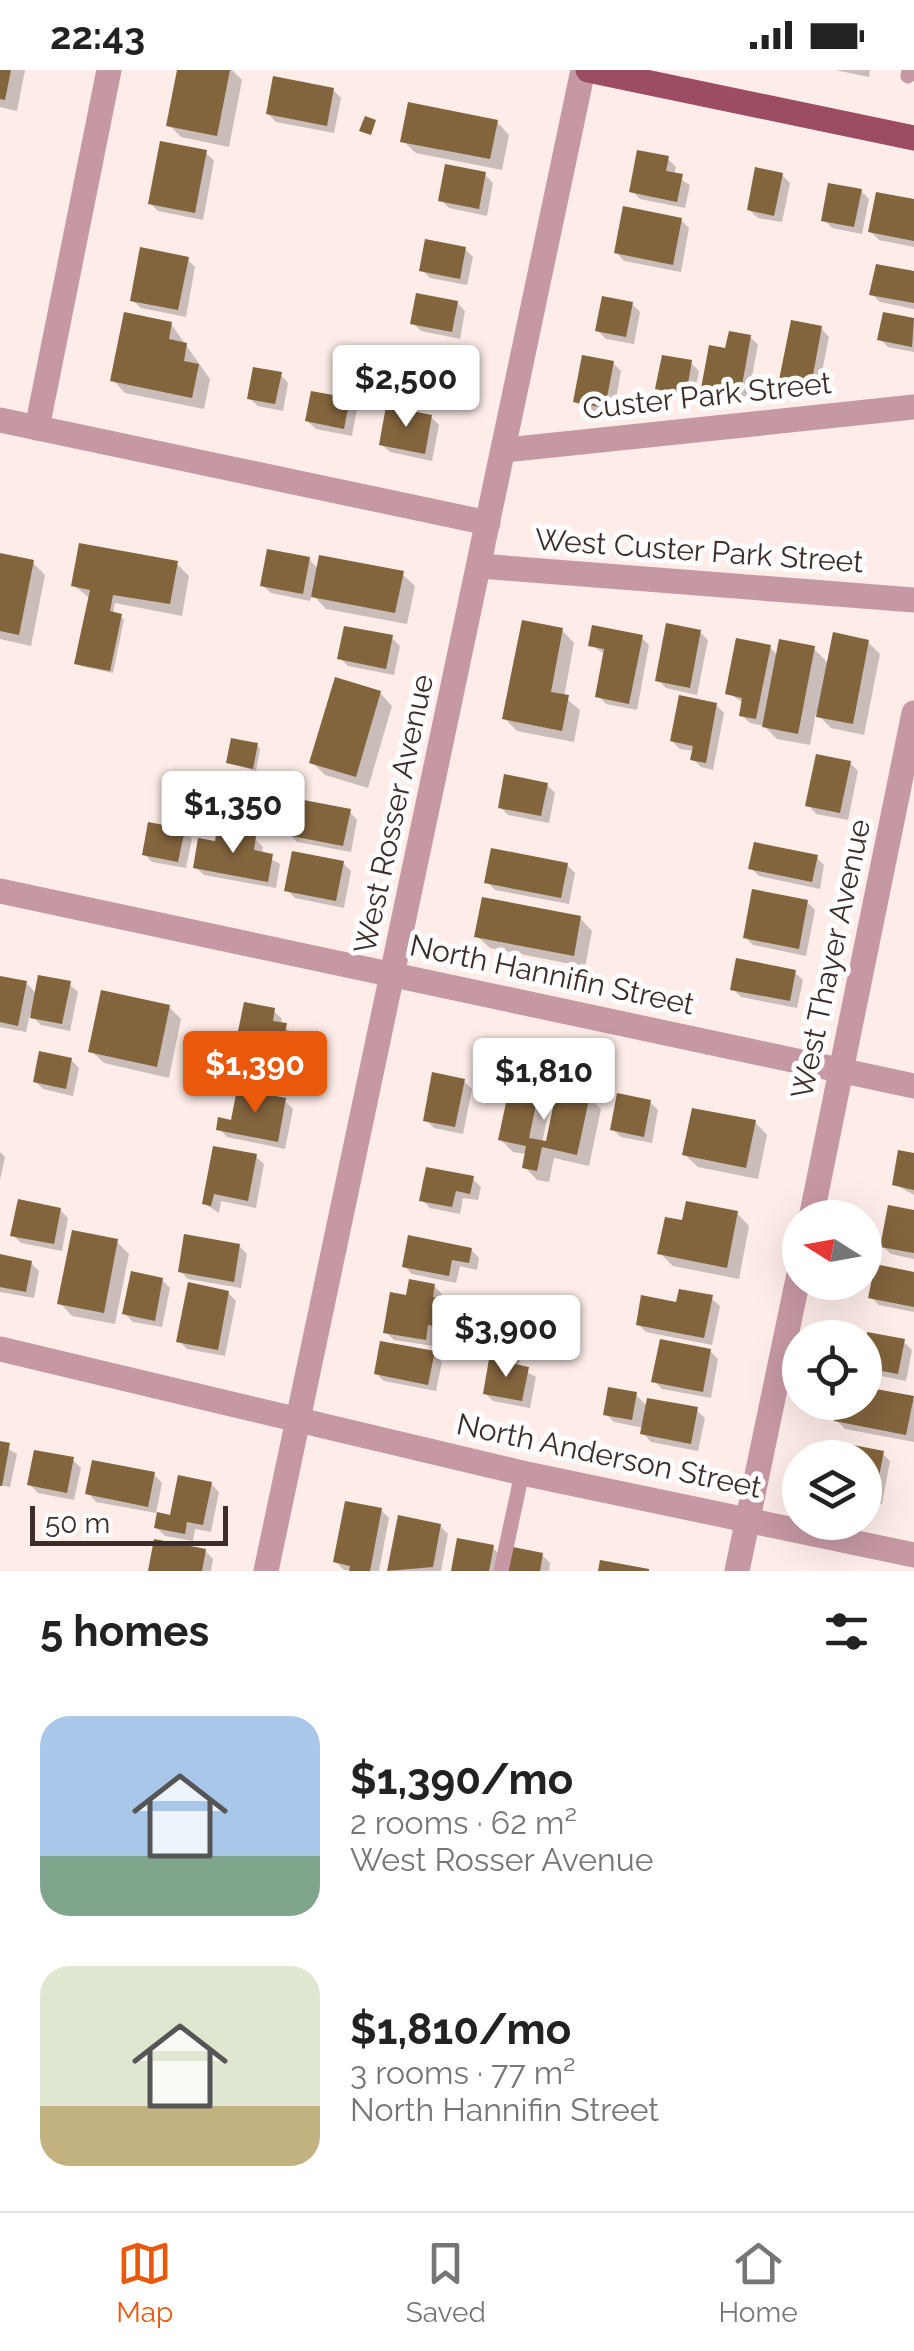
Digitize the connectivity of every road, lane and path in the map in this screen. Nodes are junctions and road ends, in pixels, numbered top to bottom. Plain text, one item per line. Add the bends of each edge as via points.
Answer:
1 (109, 70) edge
2 (586, 70) edge
3 (914, 138) edge
4 (914, 407) edge
5 (0, 420) edge
6 (37, 428) junction
7 (506, 450) junction
8 (488, 523) junction
9 (480, 566) junction
10 (914, 600) edge
11 (914, 713) edge
12 (907, 783) edge
13 (0, 891) edge
14 (394, 974) junction
15 (841, 1071) junction
16 (914, 1086) edge
17 (815, 1200) edge
18 (793, 1300) edge
19 (0, 1348) edge
20 (298, 1419) junction
21 (522, 1472) junction
22 (748, 1520) junction
23 (914, 1555) edge
24 (266, 1571) edge
25 (501, 1571) edge
26 (737, 1571) edge

1 - 6 street
2 - 3 main road
2 - 7 street, West Rosser Avenue
4 - 7 street, Custer Park Street
5 - 6 street
6 - 8 street
7 - 8 street, West Rosser Avenue
8 - 9 street, West Rosser Avenue
9 - 10 street, West Custer Park Street
9 - 14 street, West Rosser Avenue
11 - 12 street, West Thayer Avenue
12 - 15 street, West Thayer Avenue
13 - 14 street, North Hannifin Street
14 - 15 street, North Hannifin Street
14 - 20 street, West Rosser Avenue
15 - 16 street, North Hannifin Street
15 - 17 street, West Thayer Avenue
18 - 22 street
19 - 20 street, North Anderson Street
20 - 21 street, North Anderson Street
20 - 24 street, West Rosser Avenue
21 - 22 street, North Anderson Street
21 - 25 lane
22 - 23 street, North Anderson Street
22 - 26 street

